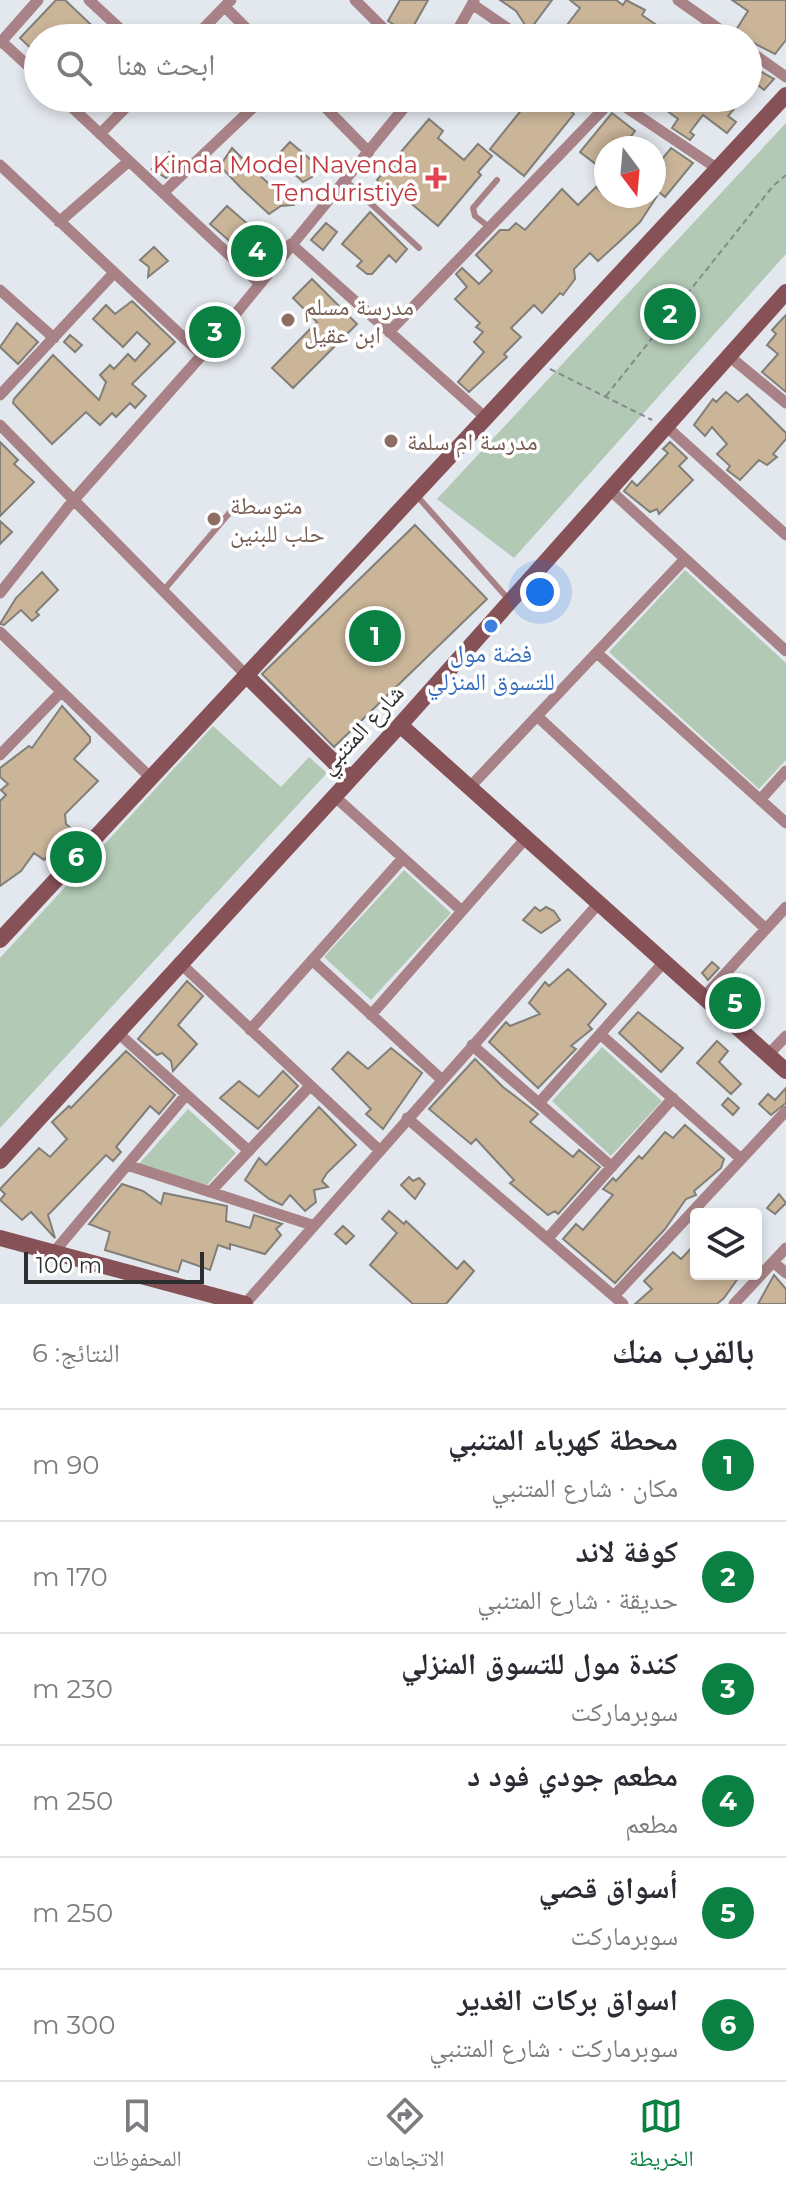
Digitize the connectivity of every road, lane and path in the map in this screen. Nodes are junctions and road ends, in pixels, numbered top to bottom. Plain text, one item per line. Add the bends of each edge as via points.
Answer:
1 (38, 0) edge
2 (89, 0) edge
3 (108, 0) edge
4 (355, 0) edge
5 (678, 0) edge
6 (473, 2) edge
7 (228, 3) edge
8 (99, 9) junction
9 (115, 24) edge
10 (208, 24) edge
11 (245, 24) edge
12 (379, 24) edge
13 (461, 24) edge
14 (503, 24) edge
15 (712, 24) edge
16 (1, 42) edge
17 (762, 60) edge
18 (24, 63) edge
19 (786, 77) edge
20 (786, 95) edge
21 (77, 112) edge
22 (121, 112) edge
23 (248, 112) edge
24 (330, 112) edge
25 (401, 112) edge
26 (599, 112) edge
27 (633, 112) edge
28 (100, 134) junction
29 (369, 152) junction
30 (129, 161) junction
31 (1, 168) edge
32 (718, 169) junction
33 (786, 175) edge
34 (344, 179) junction
35 (497, 180) dead end
36 (163, 193) junction
37 (59, 222) junction
38 (489, 227) junction
39 (291, 244) junction
40 (419, 248) dead end
41 (113, 274) junction
42 (259, 283) junction
43 (0, 290) edge
44 (786, 292) edge
45 (389, 332) junction
46 (54, 338) junction
47 (202, 355) junction
48 (729, 356) junction
49 (539, 363) junction
50 (0, 395) edge
51 (606, 396) junction
52 (786, 403) edge
53 (487, 419) junction
54 (0, 425) edge
55 (667, 427) junction
56 (610, 490) junction
57 (416, 495) junction
58 (72, 502) junction
59 (231, 511) dead end
60 (786, 535) edge
61 (684, 560) junction
62 (162, 592) junction
63 (0, 593) edge
64 (510, 601) junction
65 (0, 632) edge
66 (786, 651) edge
67 (597, 653) junction
68 (246, 675) junction
69 (61, 692) junction
70 (537, 716) junction
71 (400, 725) junction
72 (0, 755) edge
73 (786, 771) edge
74 (349, 777) junction
75 (151, 778) junction
76 (470, 787) junction
77 (333, 795) junction
78 (760, 800) junction
79 (786, 823) edge
80 (526, 838) junction
81 (403, 858) junction
82 (599, 903) junction
83 (786, 907) edge
84 (462, 911) junction
85 (766, 929) junction
86 (0, 940) edge
87 (312, 960) junction
88 (179, 962) junction
89 (664, 962) junction
90 (704, 997) junction
91 (371, 1015) junction
92 (250, 1030) junction
93 (117, 1032) junction
94 (600, 1034) junction
95 (786, 1036) edge
96 (472, 1045) junction
97 (768, 1055) junction
98 (786, 1071) edge
99 (441, 1079) junction
100 (310, 1086) junction
101 (186, 1095) junction
102 (673, 1098) junction
103 (539, 1103) junction
104 (786, 1111) edge
105 (407, 1118) junction
106 (378, 1149) junction
107 (249, 1151) junction
108 (741, 1159) junction
109 (0, 1161) edge
110 (127, 1165) junction
111 (612, 1167) junction
112 (210, 1192) junction
113 (312, 1225) junction
114 (0, 1238) edge
115 (548, 1238) junction
116 (786, 1248) edge
117 (54, 1252) junction
118 (773, 1262) junction
119 (786, 1273) edge
120 (618, 1300) edge
121 (245, 1304) edge
122 (734, 1304) edge

1 - 16 street
2 - 8 street
3 - 8 street
4 - 12 street
5 - 15 street
6 - 13 street
6 - 14 street
7 - 10 street
7 - 11 street
8 - 9 street
16 - 18 street
17 - 19 street
20 - 32 street
21 - 28 street
22 - 28 street
23 - 36 street
24 - 29 street
25 - 29 street
26 - 38 street
27 - 32 street
28 - 30 street
29 - 34 street
30 - 36 street
30 - 37 street
31 - 37 street
32 - 49 street
33 - 51 path
34 - 39 street
34 - 40 lane
35 - 38 lane via 473,208
36 - 42 street
37 - 41 street
38 - 45 street
39 - 42 street
39 - 45 street
41 - 46 street
41 - 47 street
42 - 47 street
43 - 46 street
44 - 48 street, شارع المتنبي
45 - 53 street
46 - 50 street
47 - 58 street
48 - 52 street
48 - 55 street, شارع المتنبي
49 - 51 path
49 - 53 street
51 - 55 path
53 - 57 street
54 - 58 street
55 - 56 street, شارع المتنبي
55 - 60 street
56 - 61 street
56 - 64 street, شارع المتنبي
57 - 64 lane
57 - 68 street
58 - 62 street
58 - 63 street
59 - 62 lane
61 - 66 street
61 - 67 street
62 - 68 street
64 - 71 street, شارع المتنبي
65 - 69 street
67 - 70 street
67 - 78 street
68 - 74 street
68 - 75 street
69 - 72 street
69 - 75 street
70 - 76 street
70 - 85 street
71 - 74 street, شارع المتنبي
71 - 76 street
73 - 78 street
74 - 77 street, شارع المتنبي
75 - 86 street
76 - 80 street
77 - 81 street
77 - 88 street, شارع المتنبي
78 - 79 street
80 - 82 street
80 - 84 street
81 - 84 street
81 - 87 street
82 - 89 street
82 - 96 street
83 - 85 street
84 - 91 street
85 - 90 street
87 - 91 street
87 - 92 street
88 - 92 street
88 - 93 street, شارع المتنبي
89 - 90 street
89 - 94 street
90 - 97 street
91 - 99 street
92 - 100 street
93 - 101 street
93 - 109 street, شارع المتنبي
94 - 102 street
94 - 103 street
95 - 97 street
96 - 99 street
96 - 103 street
97 - 98 street
99 - 105 street
100 - 106 street
100 - 107 street
101 - 107 street
101 - 110 street
102 - 108 street
102 - 111 street
103 - 111 street
104 - 108 street
105 - 106 street
105 - 115 street
106 - 113 street
107 - 112 street
108 - 120 street
110 - 112 street
110 - 117 street
111 - 115 street
112 - 113 street
113 - 121 street
114 - 117 street
115 - 120 street
116 - 118 street
117 - 121 street
118 - 119 street
118 - 122 street

